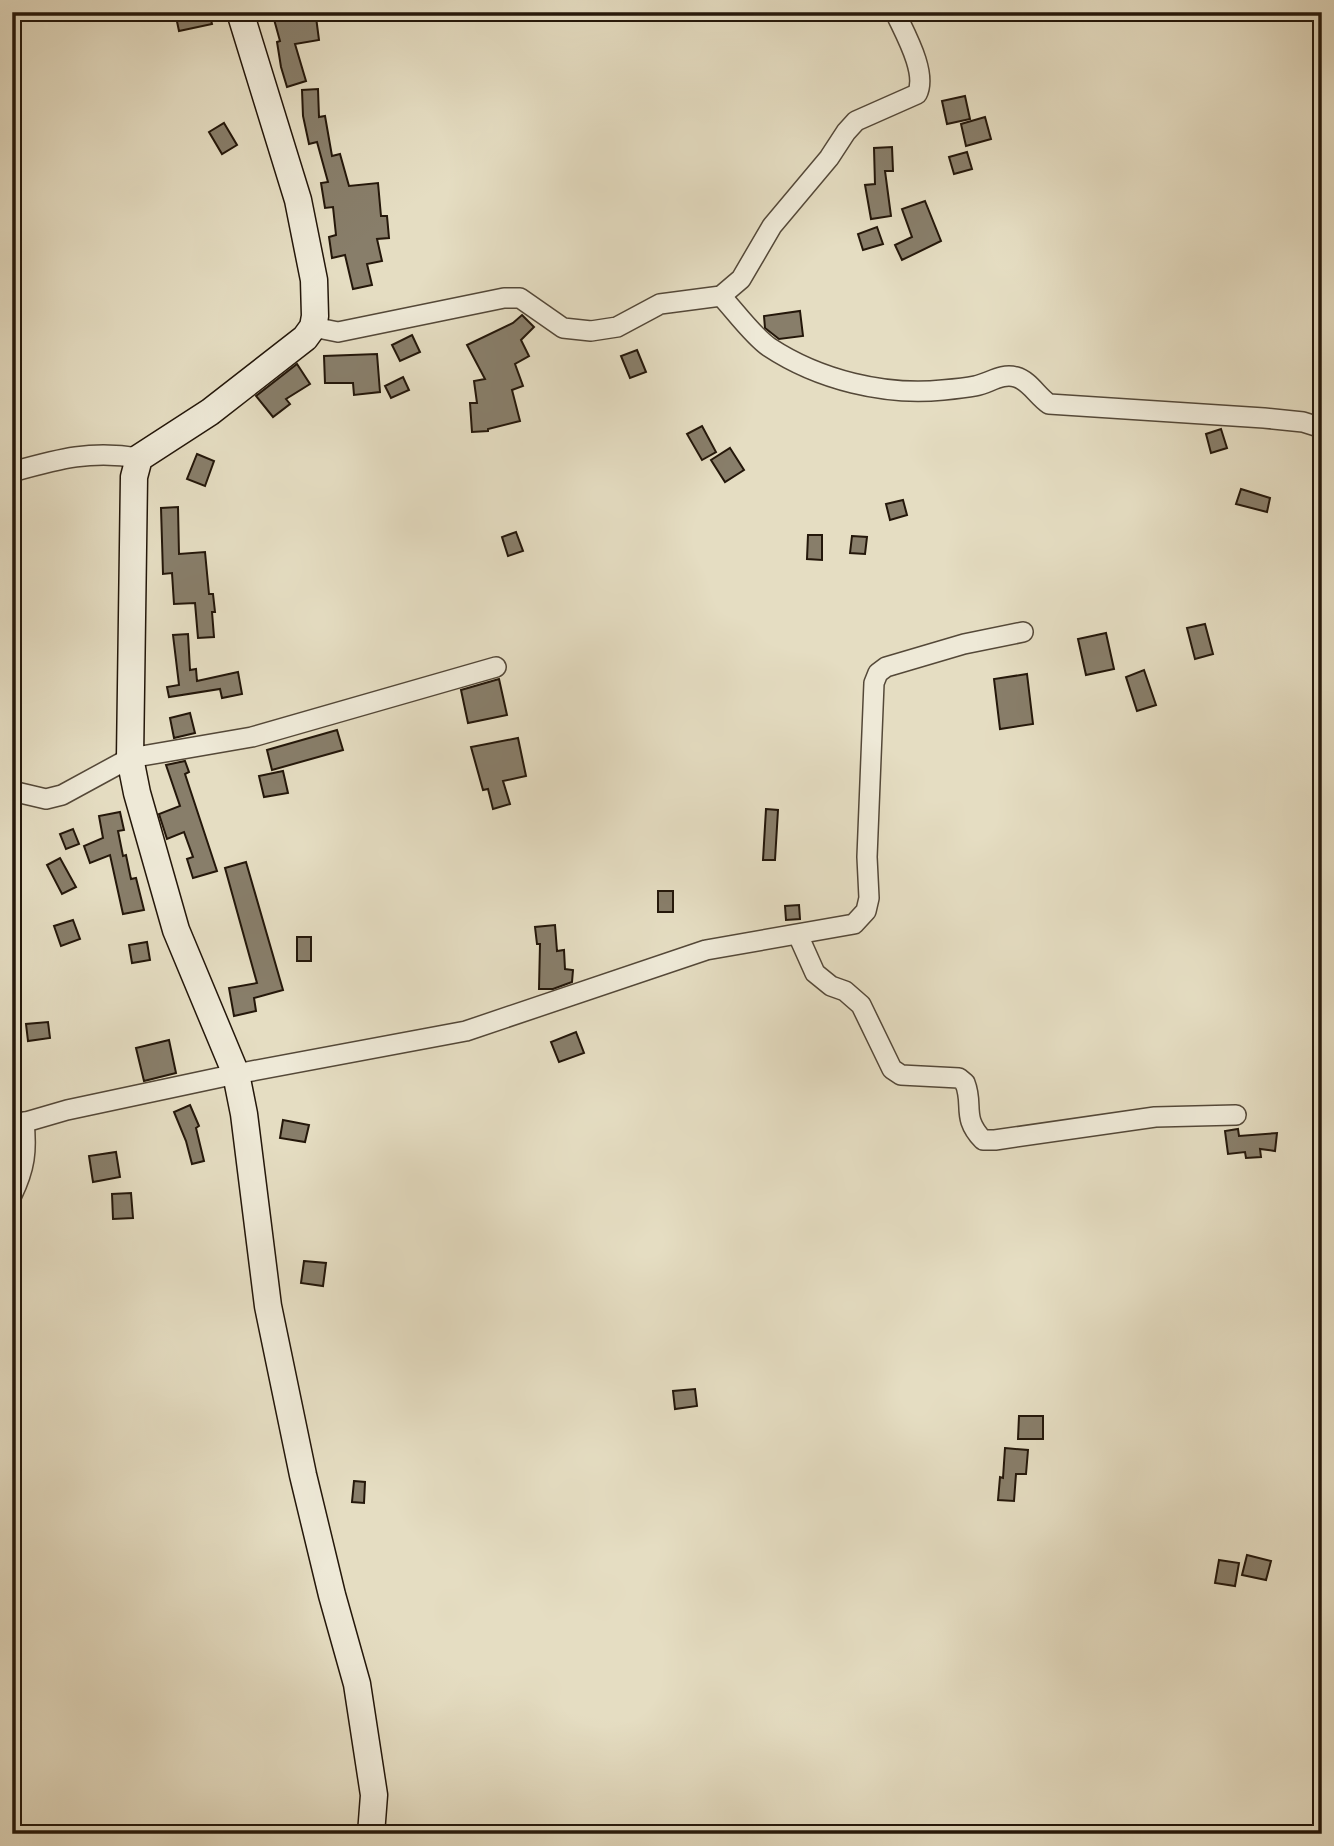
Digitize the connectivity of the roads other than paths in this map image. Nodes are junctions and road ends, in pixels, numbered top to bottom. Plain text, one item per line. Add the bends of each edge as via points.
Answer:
1 (240, 12) edge
2 (895, 12) edge
3 (721, 296) junction
4 (313, 327) junction
5 (1322, 428) edge
6 (139, 458) junction
7 (12, 472) edge
8 (1023, 632) dead end
9 (496, 667) dead end
10 (130, 758) junction
11 (12, 790) edge
12 (798, 935) junction
13 (236, 1074) junction
14 (1236, 1115) dead end
15 (18, 1124) edge
16 (12, 1195) edge
17 (371, 1834) edge

1 - 4 street via 298,200 314,280
2 - 3 street via 915,55 916,94 851,126 772,226 741,279
3 - 4 street via 660,304 617,327 591,331 563,328 520,298 338,332
3 - 5 street via 768,346 826,376 862,386 906,392 942,390 976,386 1005,375 1028,383 1049,404 1264,418
4 - 6 street via 210,412
6 - 7 street via 82,454
6 - 10 street via 134,477
8 - 12 street via 964,643 878,673 868,790 866,911 854,924
9 - 10 street via 252,737
10 - 11 street via 61,795 46,799
10 - 13 street via 176,930
12 - 13 street via 706,950 466,1031
12 - 14 street via 815,972 861,1005 892,1069 901,1075 959,1078 965,1083 968,1114 983,1140 1155,1117
13 - 15 street
13 - 17 street via 268,1306 303,1475 357,1684 374,1795
15 - 16 street via 26,1147 24,1168

